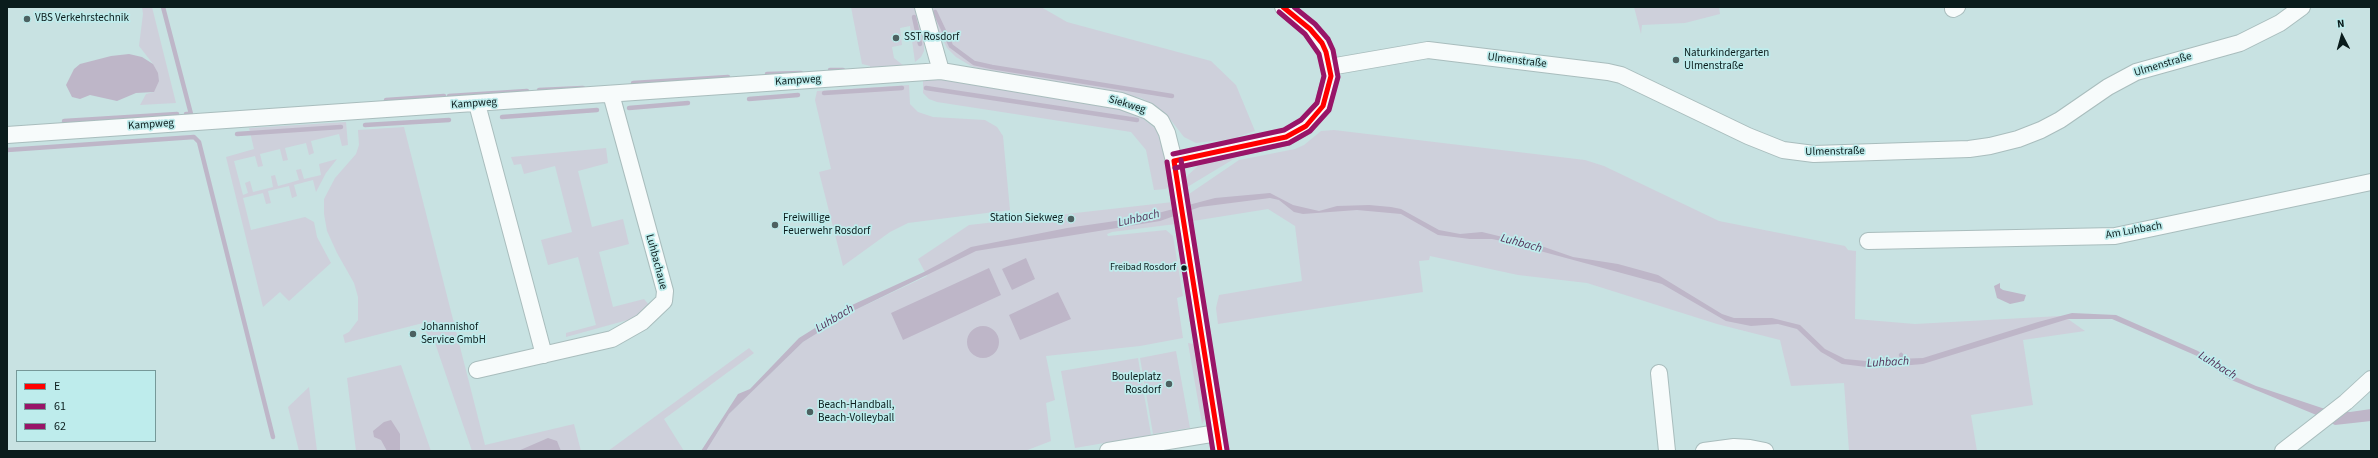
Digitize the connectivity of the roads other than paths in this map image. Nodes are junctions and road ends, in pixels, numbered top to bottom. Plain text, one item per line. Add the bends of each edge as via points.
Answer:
1 (923, 7) edge
2 (1282, 7) edge
3 (2302, 7) edge
4 (1330, 67) junction
5 (942, 71) junction
6 (611, 94) junction
7 (477, 104) junction
8 (7, 135) edge
9 (1174, 161) junction
10 (2371, 182) edge
11 (1868, 241) dead end
12 (544, 355) junction
13 (477, 370) dead end
14 (1659, 373) dead end
15 (2371, 379) edge
16 (1217, 433) junction
17 (1108, 451) edge
18 (1220, 451) edge
19 (1667, 451) edge
20 (1704, 451) edge
21 (1765, 451) edge
22 (2283, 451) edge

1 - 5 street
2 - 4 street via 1317,36
3 - 4 street, Ulmenstraße via 2280,23 2240,43 2136,72 2041,130 1997,145 1969,149 1814,154 1783,150 1621,75 1608,72 1428,50
4 - 9 street via 1330,84 1323,106 1298,132 1276,140
5 - 6 street, Kampweg
5 - 9 street, Siekweg via 1135,105 1148,110 1161,121
6 - 7 street, Kampweg
6 - 12 street, Luhbachaue via 664,291 664,301 642,322 612,339
7 - 8 street, Kampweg
7 - 12 street
9 - 16 street, Siekweg
10 - 11 street, Am Luhbach via 2115,236
12 - 13 street, Luhbachaue
14 - 19 street
15 - 22 street
16 - 17 street
16 - 18 street, Siekweg
20 - 21 street via 1734,448

